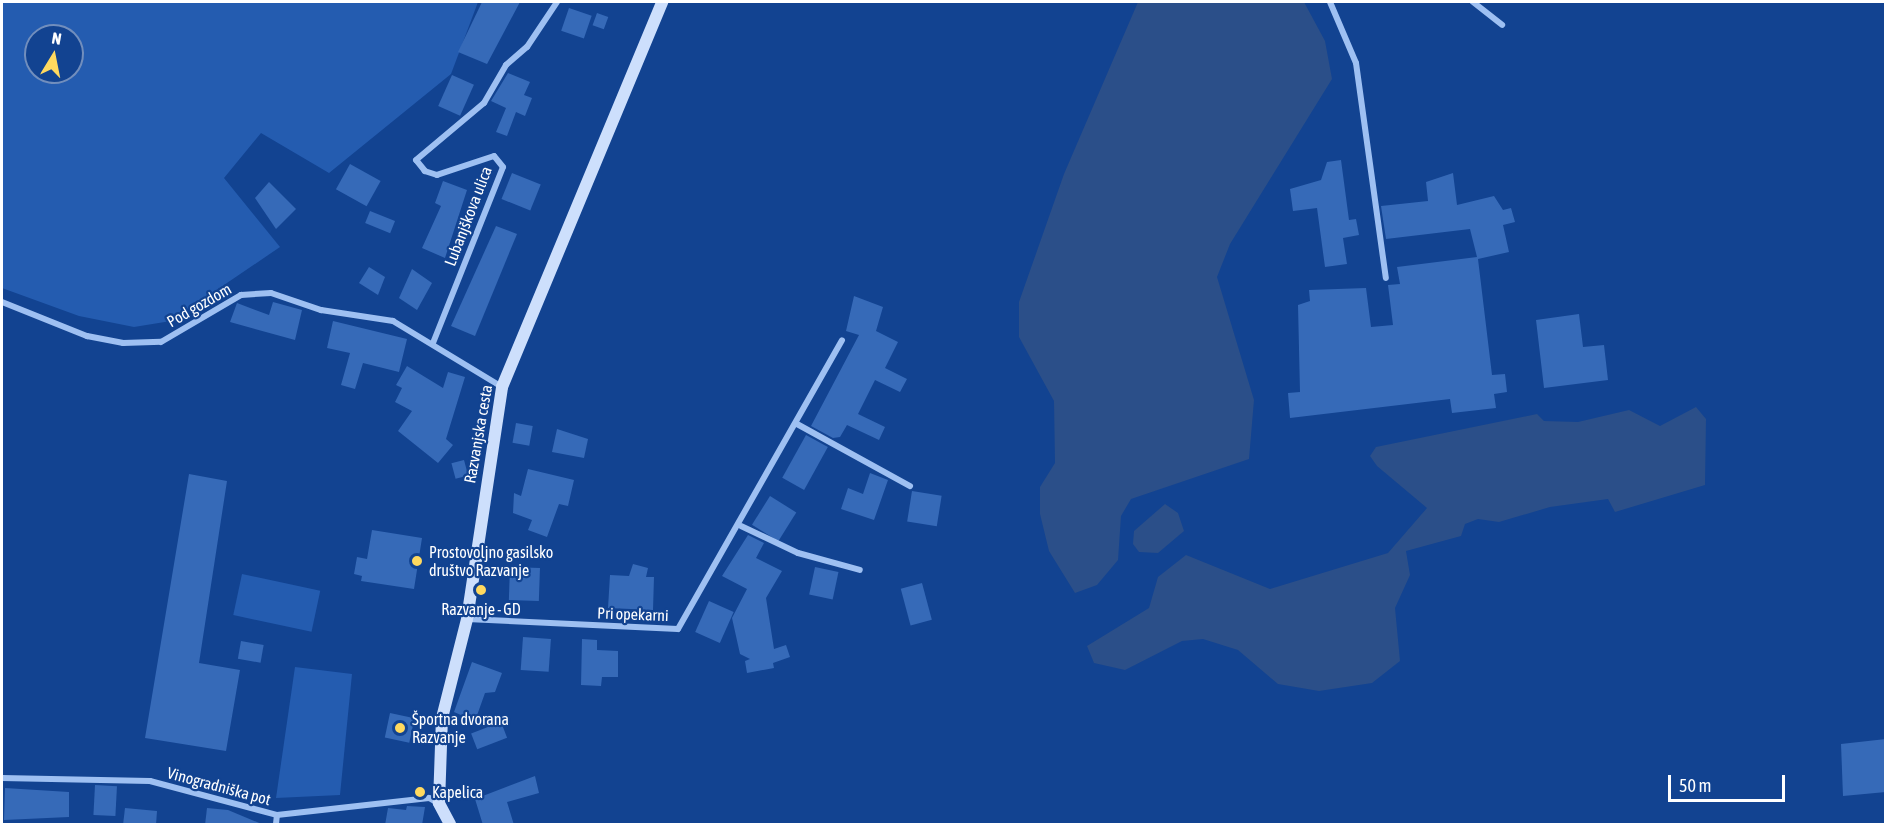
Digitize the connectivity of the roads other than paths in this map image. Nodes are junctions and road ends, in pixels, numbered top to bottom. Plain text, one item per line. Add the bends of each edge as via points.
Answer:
1 (557, 2) edge
2 (662, 2) edge
3 (1330, 2) edge
4 (1473, 2) edge
5 (1502, 25) dead end
6 (1386, 278) dead end
7 (2, 302) edge
8 (842, 340) dead end
9 (433, 344) junction
10 (502, 387) junction
11 (797, 424) junction
12 (910, 486) dead end
13 (741, 526) junction
14 (860, 570) dead end
15 (466, 619) junction
16 (2, 777) edge
17 (434, 801) junction
18 (277, 815) junction
19 (276, 825) edge
20 (450, 825) edge

1 - 9 street, Lubanjškova ulica via 527,47 506,65 483,103 416,160 425,171 437,175 494,156 503,167
2 - 10 street, Razvanjska cesta
3 - 6 street via 1356,63
4 - 5 street
7 - 9 street, Pod gozdom via 87,336 133,343 161,342 241,295 272,293 321,310 393,321
8 - 11 street, Pri opekarni
9 - 10 street, Pod gozdom
10 - 15 street, Razvanjska cesta
11 - 12 street
11 - 13 street, Pri opekarni
13 - 14 street via 798,553
13 - 15 street, Pri opekarni via 678,629
15 - 17 street, Razvanjska cesta via 442,718
16 - 18 street, Vinogradniška pot via 150,782
17 - 18 street, Vinogradniška pot
17 - 20 street, Razvanjska cesta
18 - 19 street

